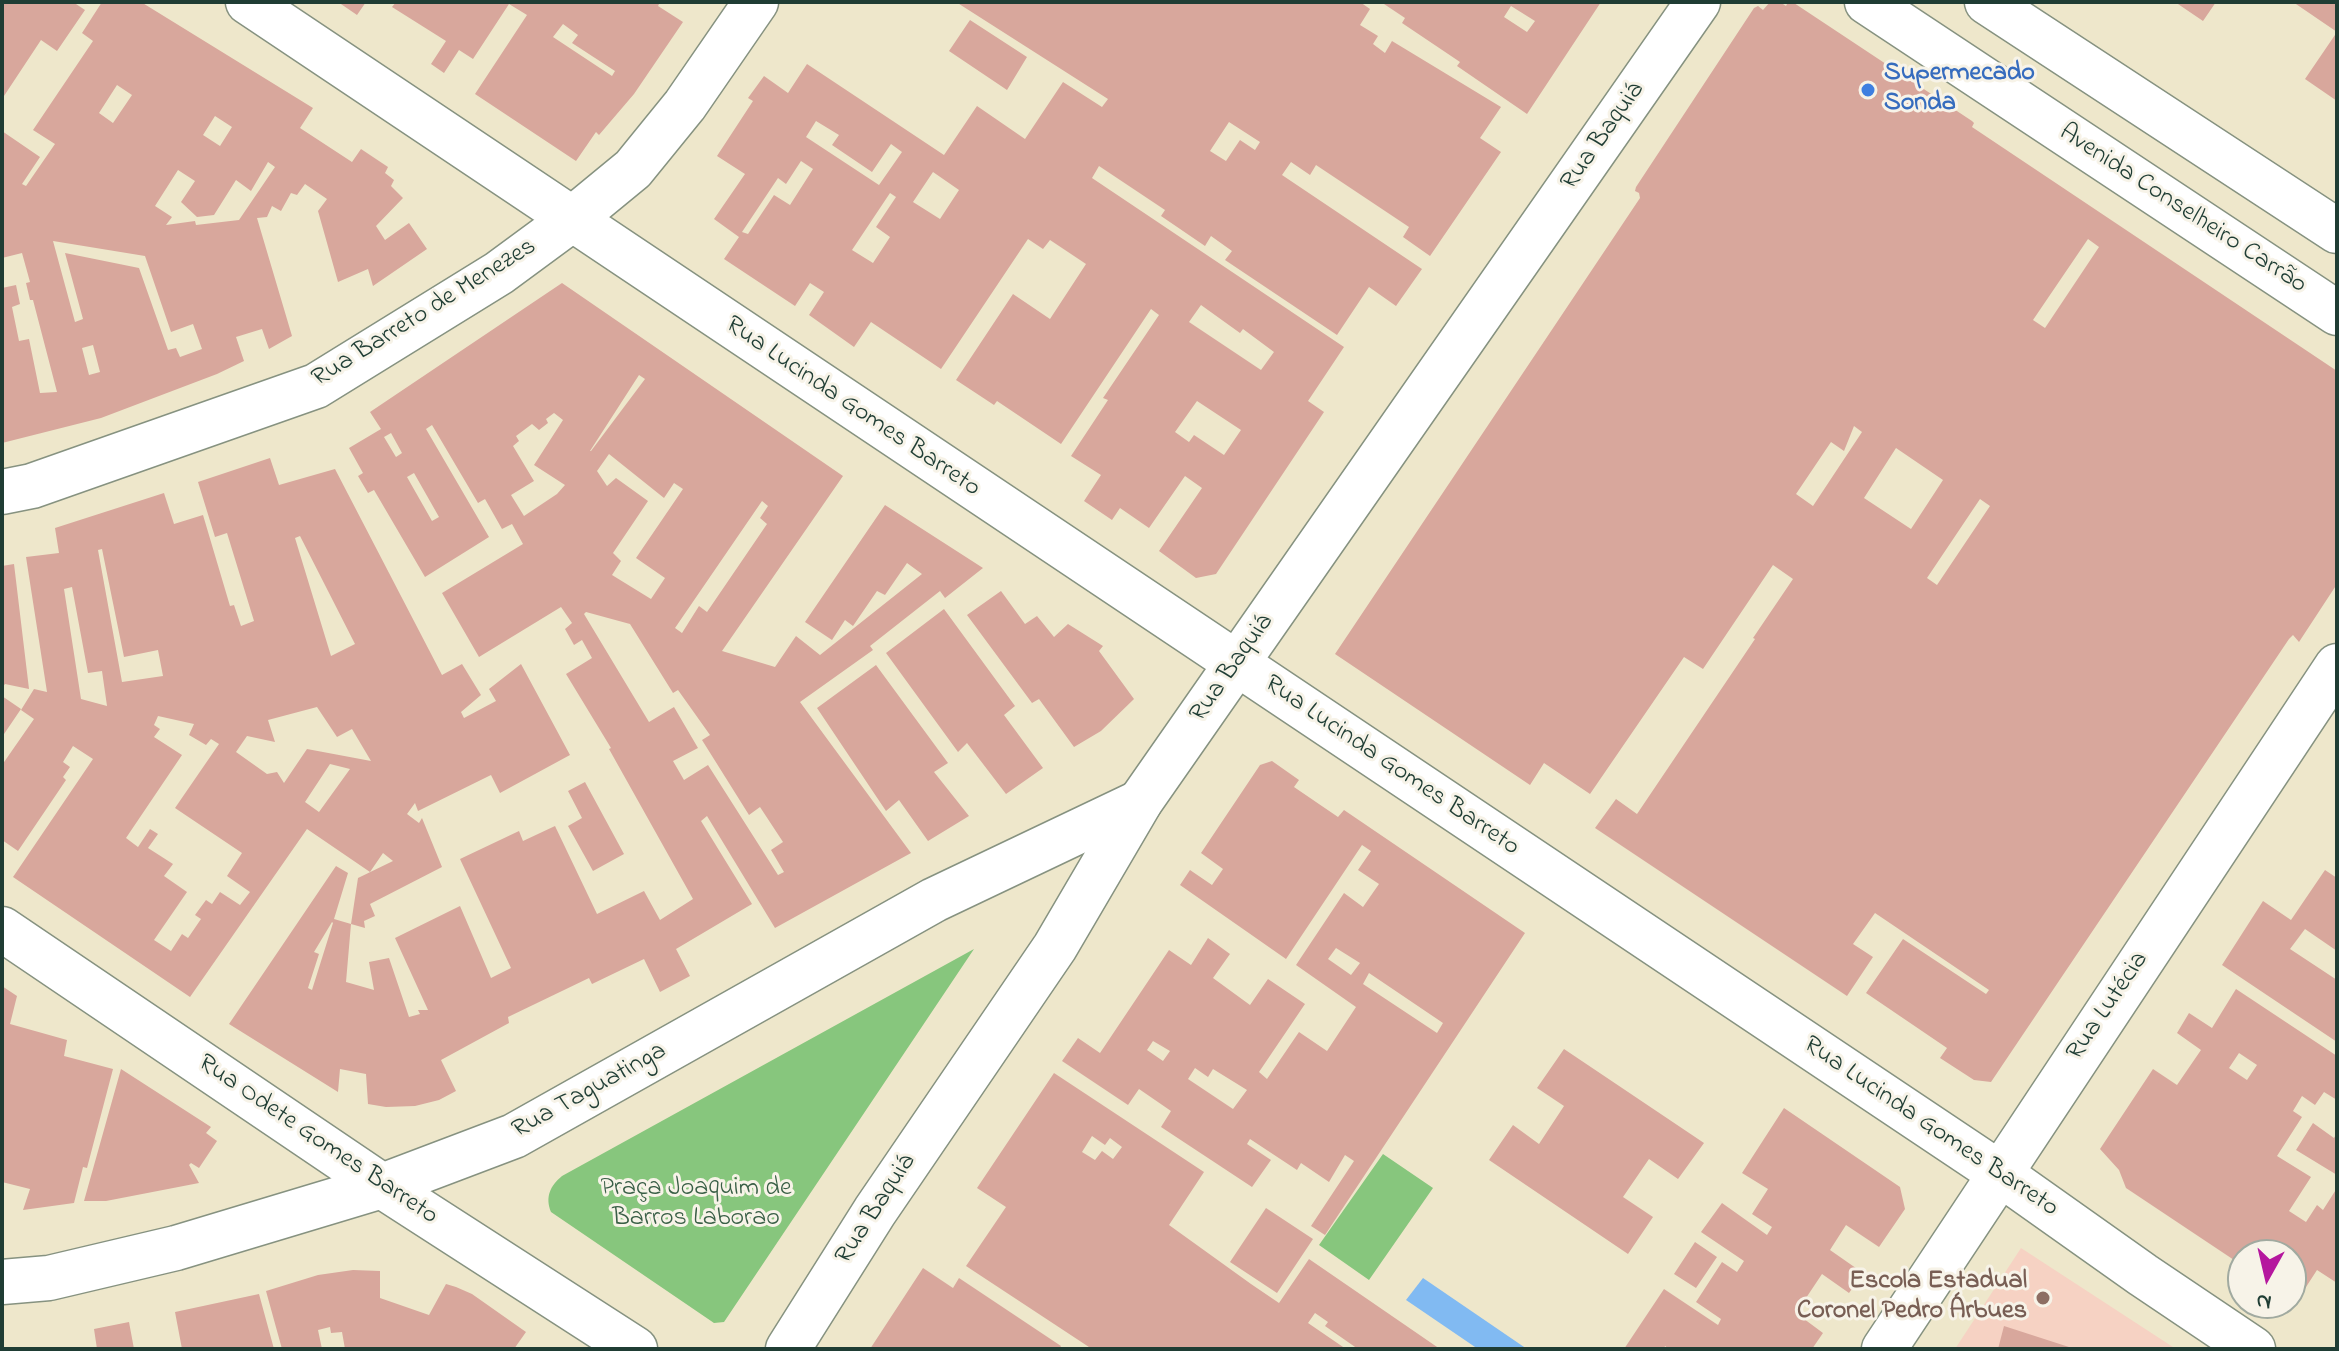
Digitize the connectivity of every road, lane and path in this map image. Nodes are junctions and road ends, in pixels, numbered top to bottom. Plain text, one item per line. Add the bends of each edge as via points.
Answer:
1 (248, 2) edge
2 (756, 2) edge
3 (1698, 2) edge
4 (1867, 2) edge
5 (1987, 2) edge
6 (571, 220) junction
7 (2337, 231) edge
8 (2337, 313) edge
9 (2, 492) edge
10 (1236, 664) junction
11 (2337, 666) edge
12 (1140, 802) junction
13 (2, 929) edge
14 (1999, 1173) junction
15 (382, 1186) junction
16 (2, 1282) edge
17 (635, 1349) edge
18 (788, 1349) edge
19 (1884, 1349) edge
20 (2253, 1349) edge

1 - 6 street, Rua Lucinda Gomes Barreto
2 - 6 street, Rua Barreto de Menezes via 633,169
3 - 10 street, Rua Baquiá
4 - 8 street, Avenida Conselheiro Carrão
5 - 7 street
6 - 9 street, Rua Barreto de Menezes via 499,273 316,386
6 - 10 street, Rua Lucinda Gomes Barreto
10 - 12 street, Rua Baquiá
10 - 14 street, Rua Lucinda Gomes Barreto
11 - 14 street, Rua Lutécia
12 - 15 street, Rua Taguatinga via 934,900 514,1136
12 - 18 street, Rua Baquiá via 1055,947
13 - 15 street, Rua Odete Gomes Barreto
14 - 19 street, Rua Lutécia
14 - 20 street, Rua Lucinda Gomes Barreto
15 - 16 street, Rua Taguatinga via 176,1248 49,1278
15 - 17 street, Rua Odete Gomes Barreto

